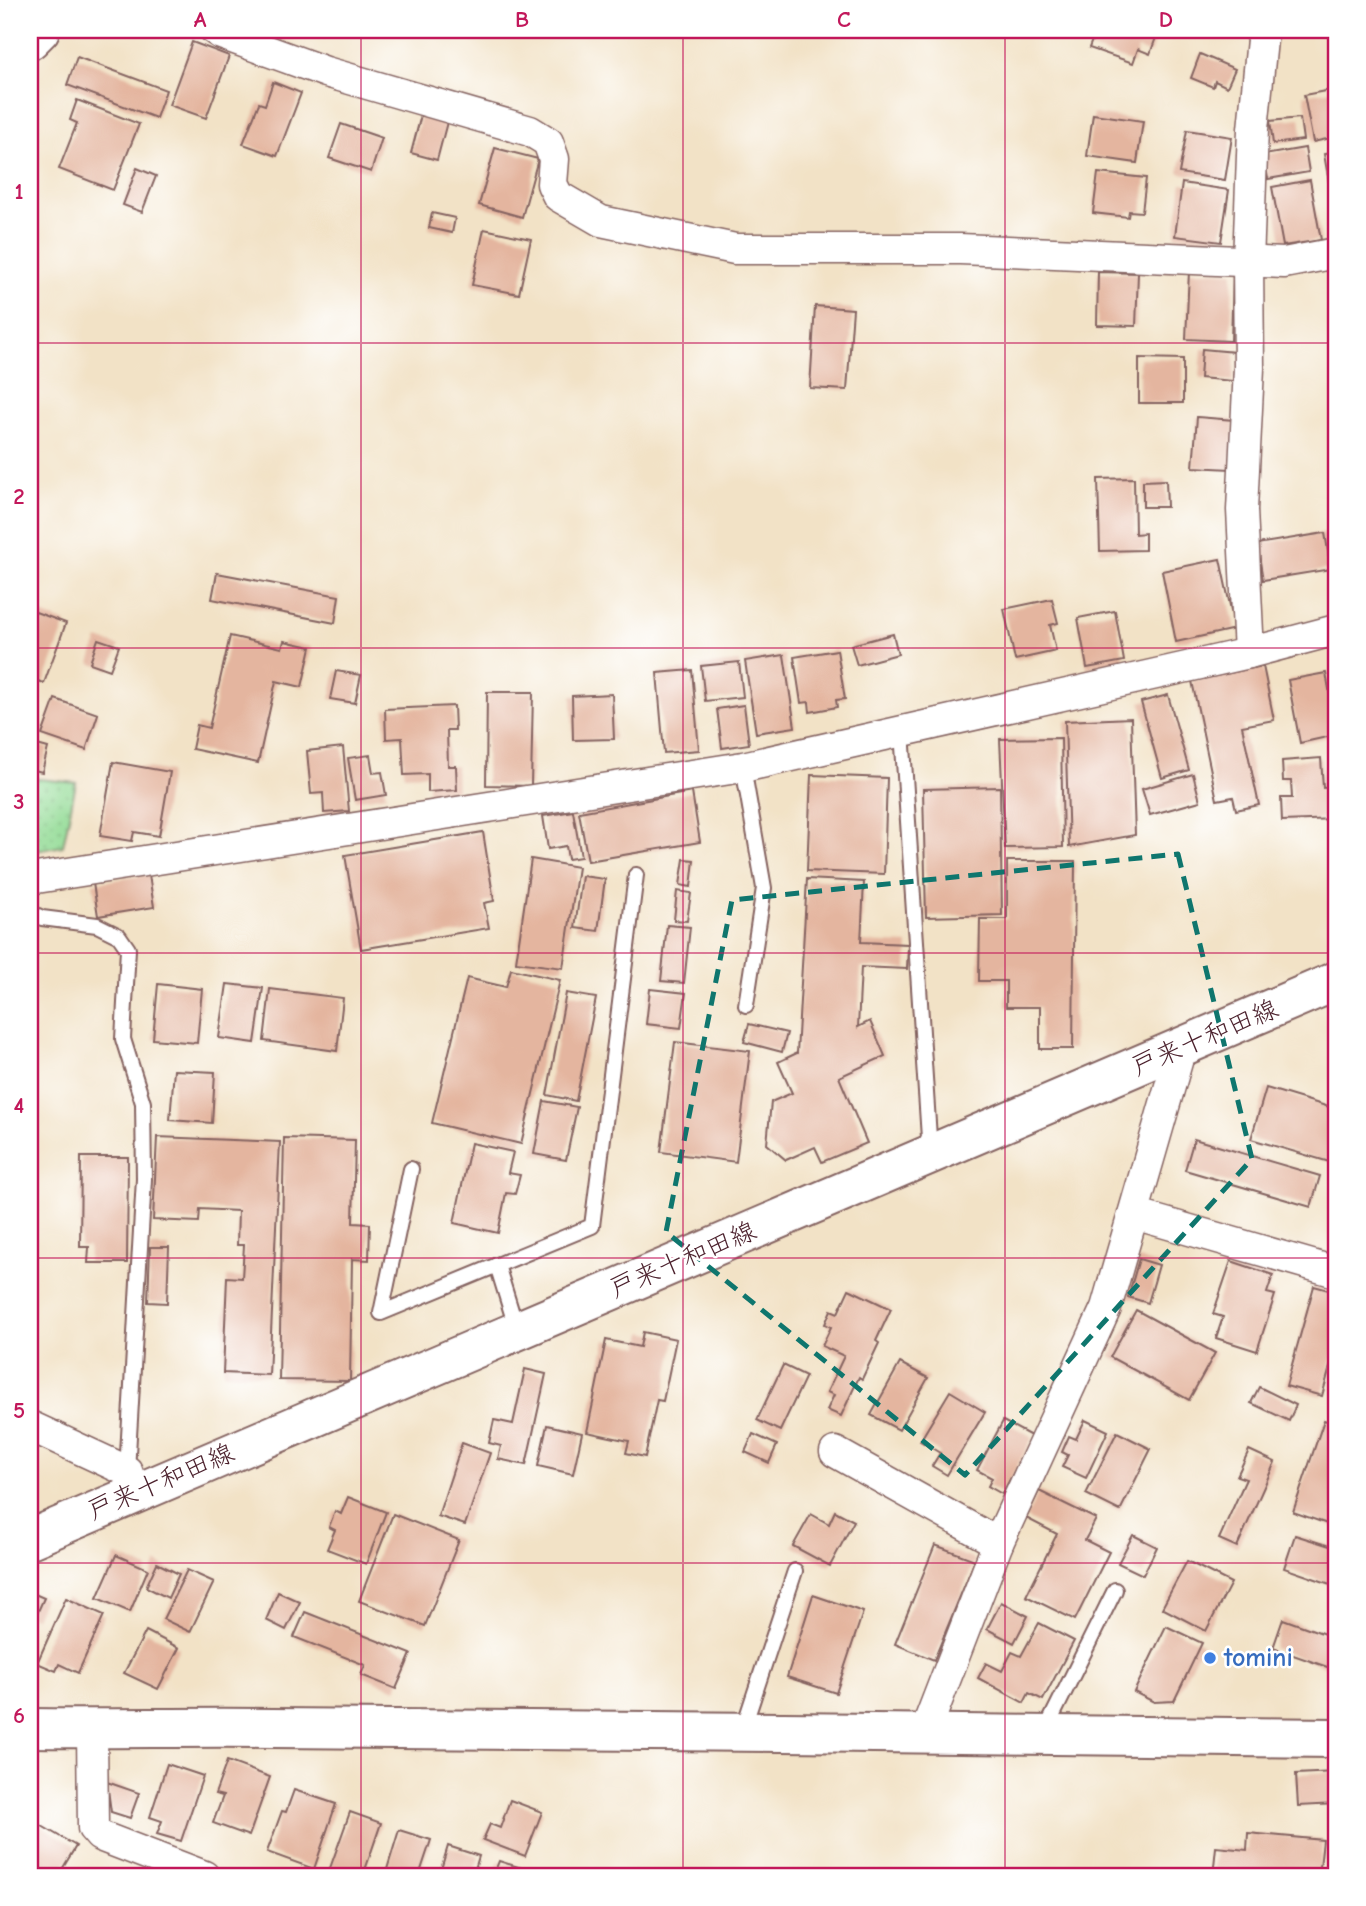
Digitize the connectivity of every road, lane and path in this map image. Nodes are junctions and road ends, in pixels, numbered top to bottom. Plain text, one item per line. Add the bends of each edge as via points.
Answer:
1 (40, 30) edge
2 (215, 30) edge
3 (1264, 30) edge
4 (30, 40) edge
5 (1336, 253) edge
6 (1248, 262) junction
7 (1336, 631) edge
8 (1249, 653) junction
9 (902, 731) junction
10 (743, 767) junction
11 (636, 875) dead end
12 (30, 879) edge
13 (30, 912) edge
14 (1336, 981) edge
15 (746, 1005) dead end
16 (1181, 1048) junction
17 (930, 1155) junction
18 (411, 1169) dead end
19 (1134, 1213) junction
20 (498, 1265) junction
21 (1336, 1272) edge
22 (517, 1330) junction
23 (30, 1426) edge
24 (835, 1452) dead end
25 (131, 1482) junction
26 (30, 1539) edge
27 (998, 1543) junction
28 (796, 1571) dead end
29 (1115, 1590) dead end
30 (30, 1728) edge
31 (92, 1729) junction
32 (742, 1731) junction
33 (925, 1732) junction
34 (1043, 1734) junction
35 (1336, 1738) edge
36 (204, 1876) edge

1 - 4 main road
2 - 6 street via 326,72 530,131 548,142 554,159 552,184 558,196 601,221 735,249 960,249
3 - 6 street via 1253,129
5 - 6 street via 1284,263
6 - 8 street via 1249,368 1242,510
7 - 8 street
8 - 9 street
9 - 10 street
9 - 17 lane
10 - 12 street
10 - 15 lane via 764,888
11 - 20 lane via 592,1226
13 - 25 lane via 42,918 97,925 119,936 128,950 123,1039 143,1103 144,1179
14 - 16 main road, 戸来十和田線
16 - 17 main road, 戸来十和田線
16 - 19 street
17 - 22 main road, 戸来十和田線
18 - 20 lane via 381,1313
19 - 21 street
19 - 27 street via 1106,1308
20 - 22 lane
22 - 25 main road, 戸来十和田線
23 - 25 street
24 - 27 street
25 - 26 main road, 戸来十和田線
27 - 33 street
28 - 32 lane
29 - 34 lane
30 - 31 main road
31 - 32 main road
31 - 36 street via 93,1828 100,1836
32 - 33 main road
33 - 34 main road
34 - 35 main road

